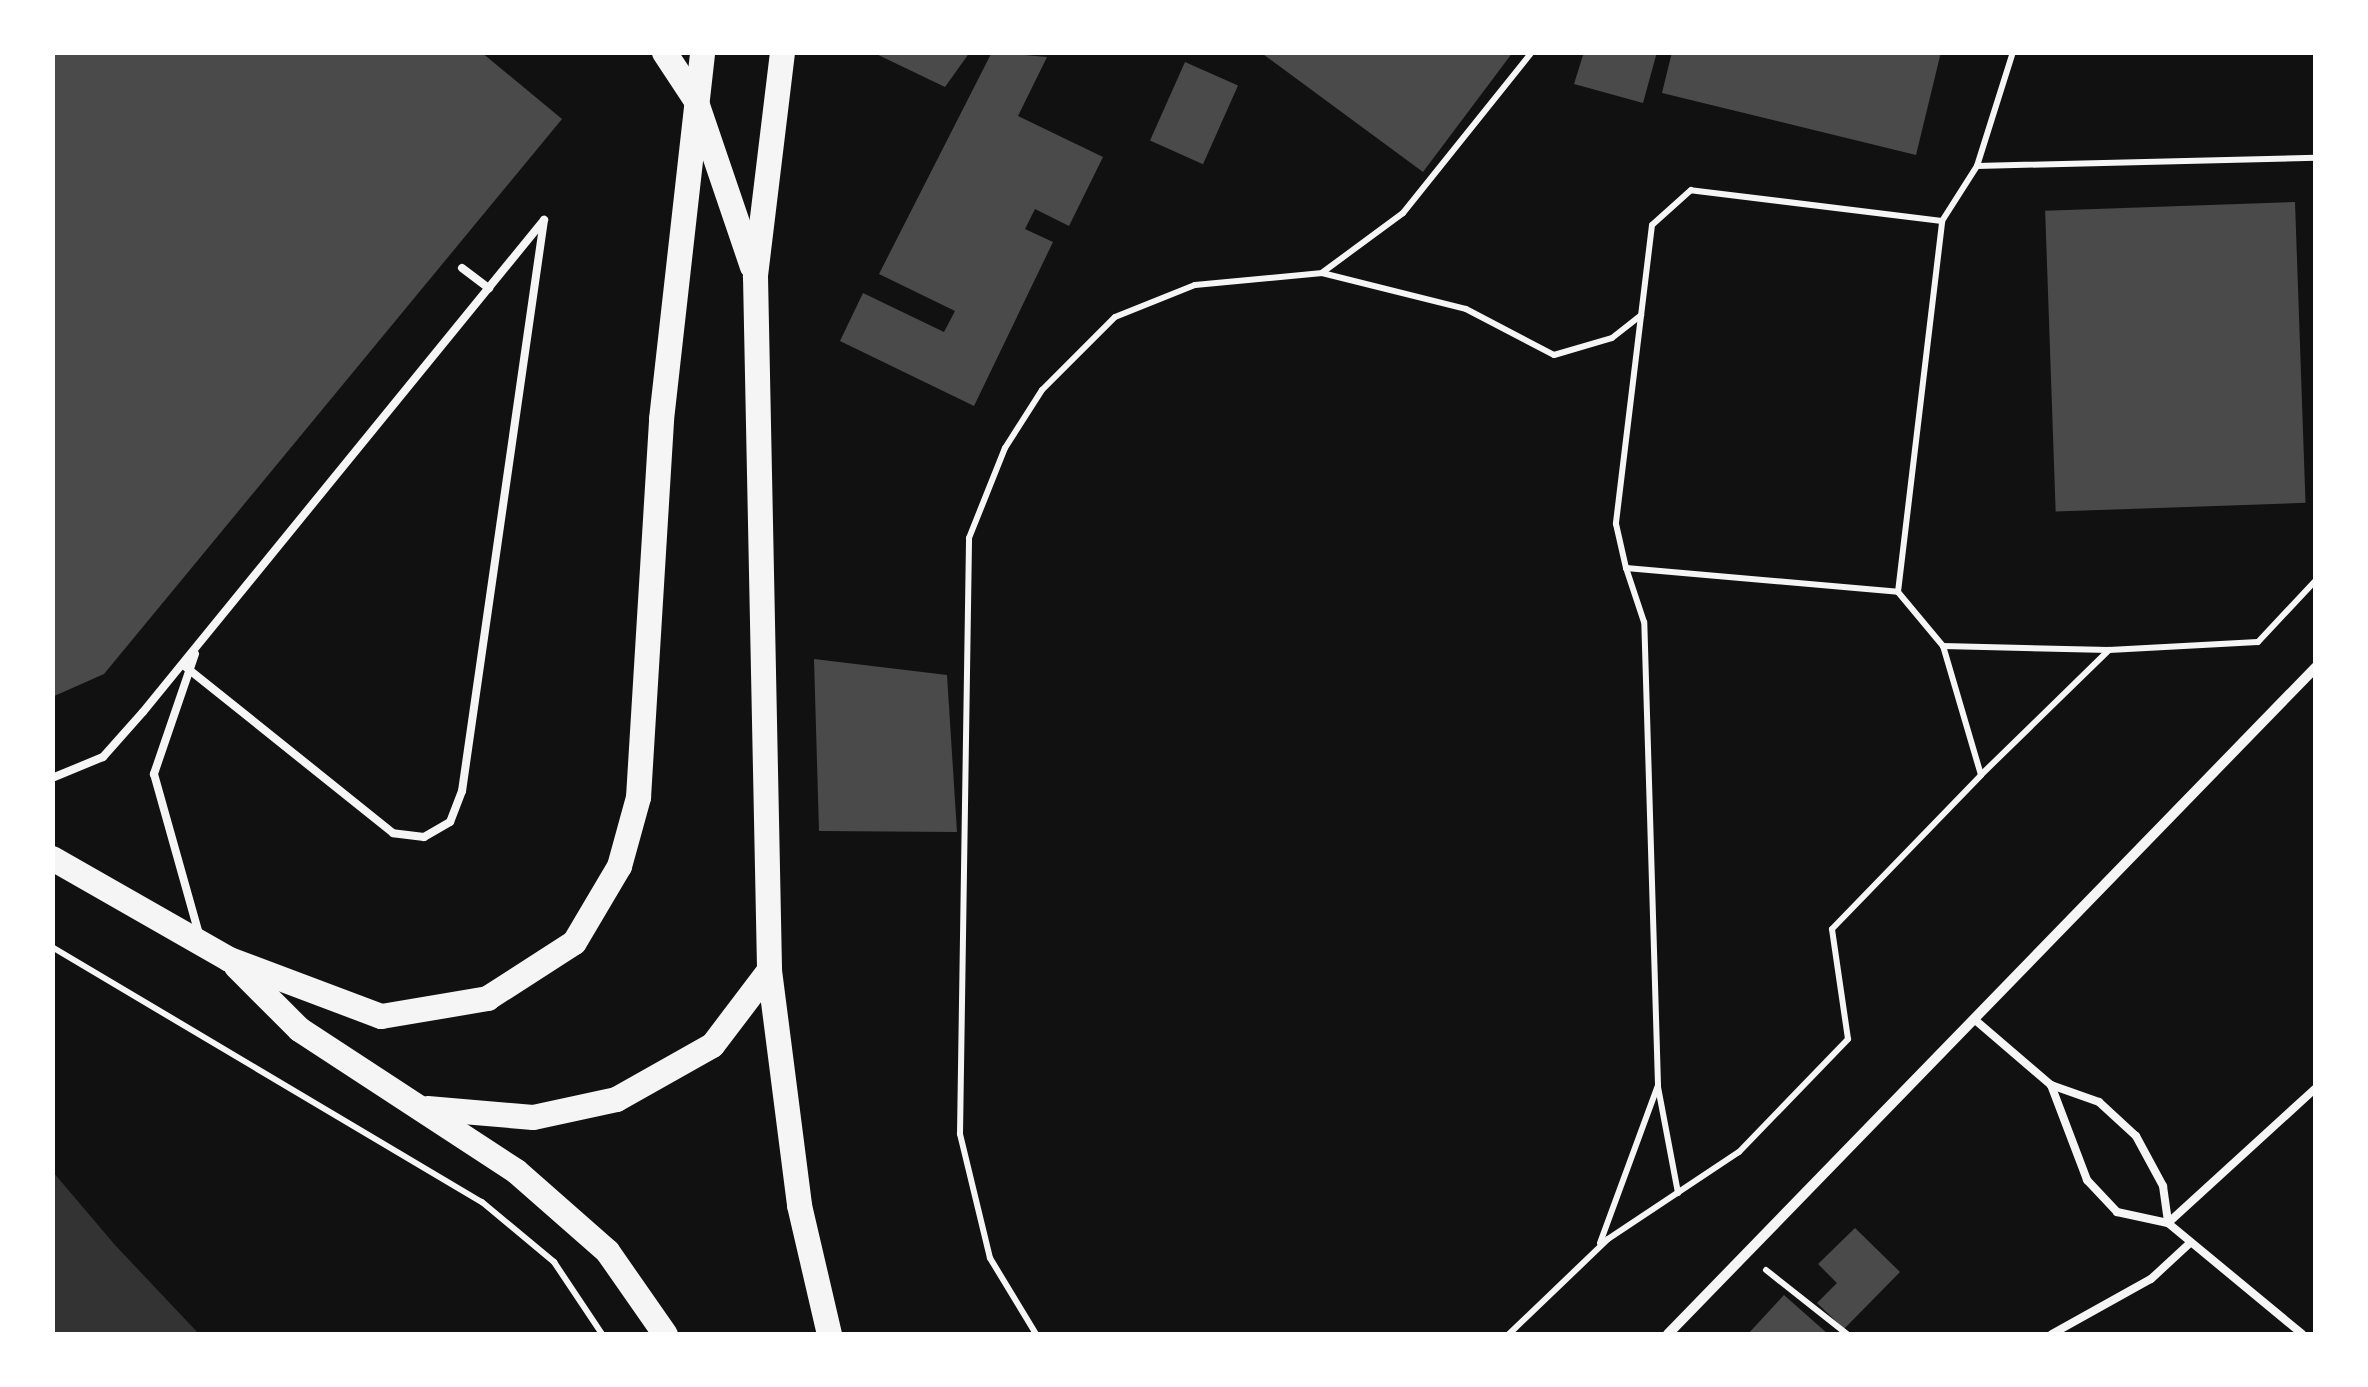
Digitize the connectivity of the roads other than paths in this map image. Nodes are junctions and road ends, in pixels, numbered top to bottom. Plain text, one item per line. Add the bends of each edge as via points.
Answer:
1 (664, 52) edge
2 (702, 52) edge
3 (719, 52) edge
4 (782, 52) edge
5 (695, 99) junction
6 (462, 268) dead end
7 (755, 276) junction
8 (489, 288) junction
9 (2316, 667) edge
10 (186, 668) junction
11 (52, 778) edge
12 (52, 858) edge
13 (202, 946) junction
14 (229, 959) junction
15 (769, 970) junction
16 (1974, 1019) junction
17 (2051, 1085) junction
18 (2316, 1088) edge
19 (422, 1108) junction
20 (2168, 1223) junction
21 (2191, 1242) junction
22 (660, 1324) edge
23 (682, 1334) edge
24 (830, 1334) edge
25 (1668, 1334) edge
26 (2052, 1334) edge
27 (2302, 1334) edge

1 - 5 main road
2 - 5 main road
3 - 5 main road
4 - 7 main road
5 - 7 main road
5 - 14 main road via 661,419 638,797 598,909 538,972 437,1013 381,1016
6 - 8 lane
7 - 15 main road
8 - 10 lane
8 - 10 lane via 544,220 462,792 450,822 424,837 393,833
9 - 16 street
10 - 11 lane via 103,757
10 - 13 lane via 154,774
12 - 13 main road
13 - 14 main road
14 - 19 main road via 299,1029
15 - 19 main road via 712,1044 616,1099 532,1117
15 - 24 main road via 800,1205
16 - 17 lane
16 - 25 street
17 - 20 lane via 2099,1102 2136,1136 2163,1186
17 - 20 lane via 2087,1180 2117,1212
18 - 20 lane
19 - 22 main road via 607,1250
20 - 21 lane
21 - 26 lane via 2151,1279
21 - 27 lane
22 - 23 main road

